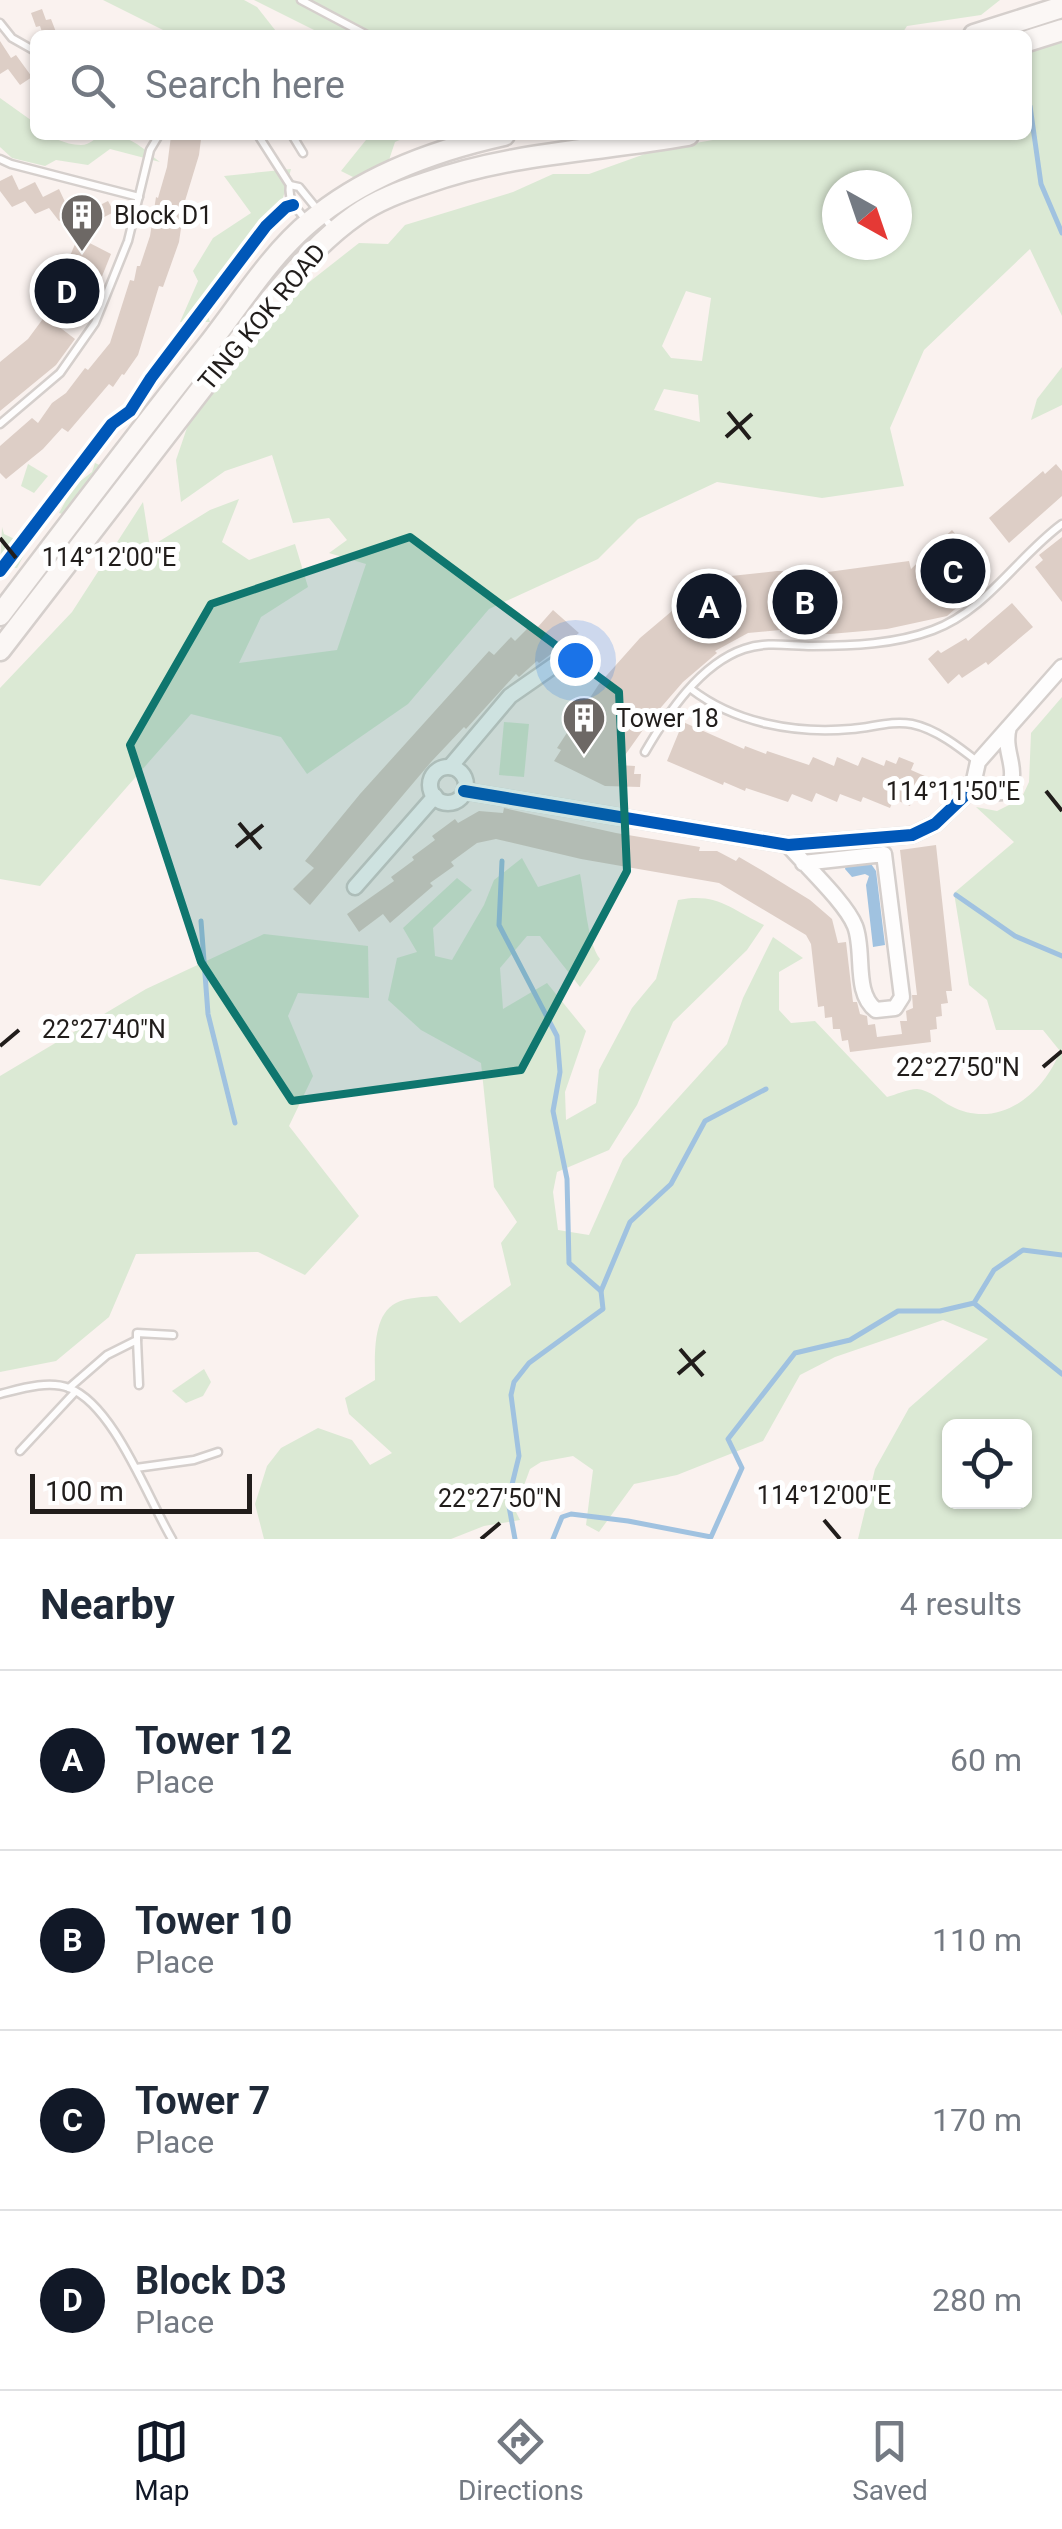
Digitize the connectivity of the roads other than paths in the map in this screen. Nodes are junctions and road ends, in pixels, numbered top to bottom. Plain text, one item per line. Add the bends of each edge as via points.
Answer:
1 (301, 0) edge
2 (1062, 7) edge
3 (0, 24) edge
4 (358, 30) edge
5 (990, 30) edge
6 (1062, 30) edge
7 (1032, 39) edge
8 (30, 47) edge
9 (156, 140) edge
10 (263, 140) edge
11 (295, 140) edge
12 (483, 140) edge
13 (649, 140) edge
14 (304, 153) dead end
15 (0, 158) edge
16 (290, 185) junction
17 (139, 198) junction
18 (315, 218) junction
19 (330, 236) junction
20 (0, 424) edge
21 (1062, 524) edge
22 (0, 615) edge
23 (582, 646) dead end
24 (0, 650) edge
25 (1062, 667) edge
26 (690, 688) junction
27 (1009, 728) junction
28 (645, 752) dead end
29 (978, 762) junction
30 (450, 767) junction
31 (976, 785) junction
32 (464, 791) junction
33 (435, 796) junction
34 (788, 846) junction
35 (803, 864) junction
36 (355, 887) dead end
37 (173, 1335) dead end
38 (137, 1340) junction
39 (139, 1385) dead end
40 (72, 1390) junction
41 (0, 1394) edge
42 (20, 1451) dead end
43 (218, 1452) dead end
44 (136, 1468) junction
45 (172, 1539) edge

1 - 4 lane
2 - 5 main road
3 - 8 lane
6 - 7 main road
9 - 17 lane
10 - 16 lane
11 - 14 lane
12 - 18 main road, TING KOK ROAD via 402,167
13 - 19 main road, TING KOK ROAD via 473,167 392,195
15 - 17 lane
16 - 18 lane via 299,187
16 - 18 lane via 293,205
17 - 20 lane via 118,269 85,341 60,373
18 - 19 lane
18 - 19 lane
18 - 22 main road, TING KOK ROAD via 272,264
19 - 24 main road, TING KOK ROAD via 270,300
21 - 26 lane via 951,622 915,636 861,644 754,646 732,654
23 - 30 street via 510,696
25 - 27 street
26 - 28 lane
26 - 29 lane via 727,710 790,728 912,724
27 - 29 street
27 - 31 street via 1012,784 997,794
29 - 31 street
30 - 32 street via 463,775
30 - 33 street via 431,779
31 - 34 street via 935,824 912,835
32 - 33 street via 451,802
32 - 34 street
33 - 36 street
34 - 35 street
35 - 35 street via 855,926 866,1001 876,1010 895,1008 902,997 884,854
37 - 38 lane via 137,1333
38 - 39 lane
38 - 40 lane via 106,1354
40 - 41 lane via 53,1385
40 - 42 lane
40 - 44 lane via 99,1414
43 - 44 lane
44 - 45 lane

